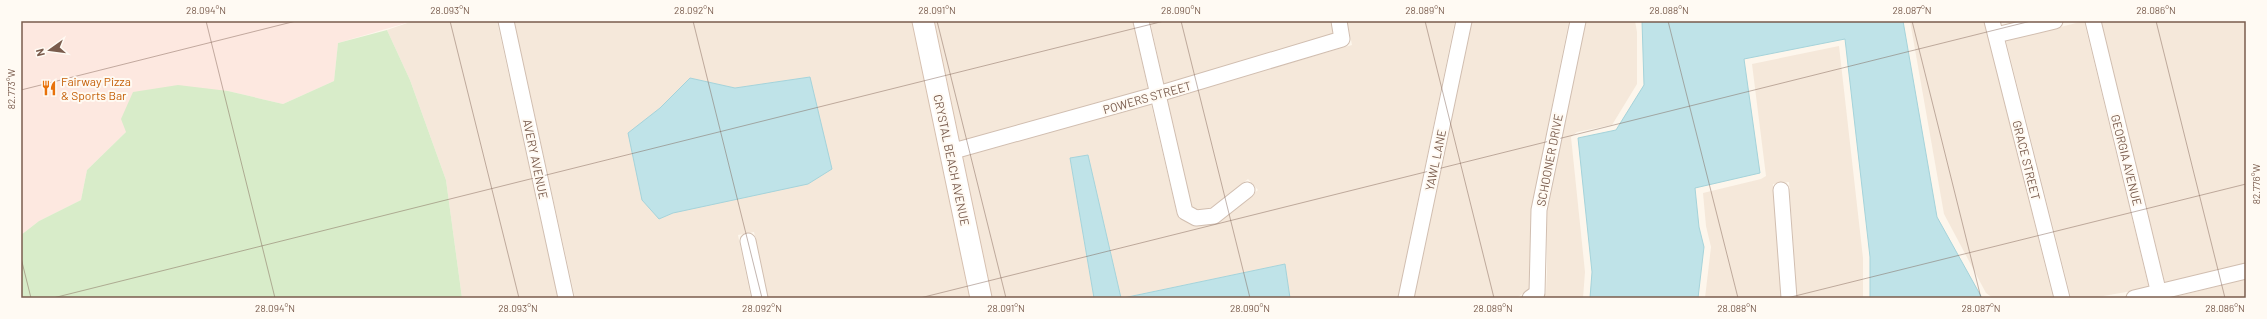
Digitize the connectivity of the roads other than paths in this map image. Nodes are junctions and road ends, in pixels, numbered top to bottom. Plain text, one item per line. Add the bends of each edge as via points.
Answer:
1 (506, 21) edge
2 (924, 21) edge
3 (1142, 21) edge
4 (1339, 21) edge
5 (1464, 21) edge
6 (1578, 21) edge
7 (2055, 21) edge
8 (2093, 21) edge
9 (1994, 28) edge
10 (1158, 94) junction
11 (950, 152) junction
12 (1247, 190) dead end
13 (1781, 190) dead end
14 (748, 241) dead end
15 (2246, 271) edge
16 (2160, 296) edge
17 (566, 298) edge
18 (760, 298) edge
19 (981, 298) edge
20 (1406, 298) edge
21 (1530, 298) edge
22 (1789, 298) edge
23 (2062, 298) edge
24 (2134, 298) edge

1 - 17 street, AVERY AVENUE
2 - 11 street, CRYSTAL BEACH AVENUE
3 - 10 street
4 - 10 street, POWERS STREET via 1342,39
5 - 20 street, YAWL LANE
6 - 21 street, SCHOONER DRIVE via 1539,210 1537,293
7 - 9 street
8 - 16 street, GEORGIA AVENUE
9 - 23 street, GRACE STREET
10 - 11 street, POWERS STREET
10 - 12 street via 1185,212 1196,218 1214,216
11 - 19 street, CRYSTAL BEACH AVENUE
13 - 22 street
14 - 18 street
15 - 16 street
16 - 24 street

